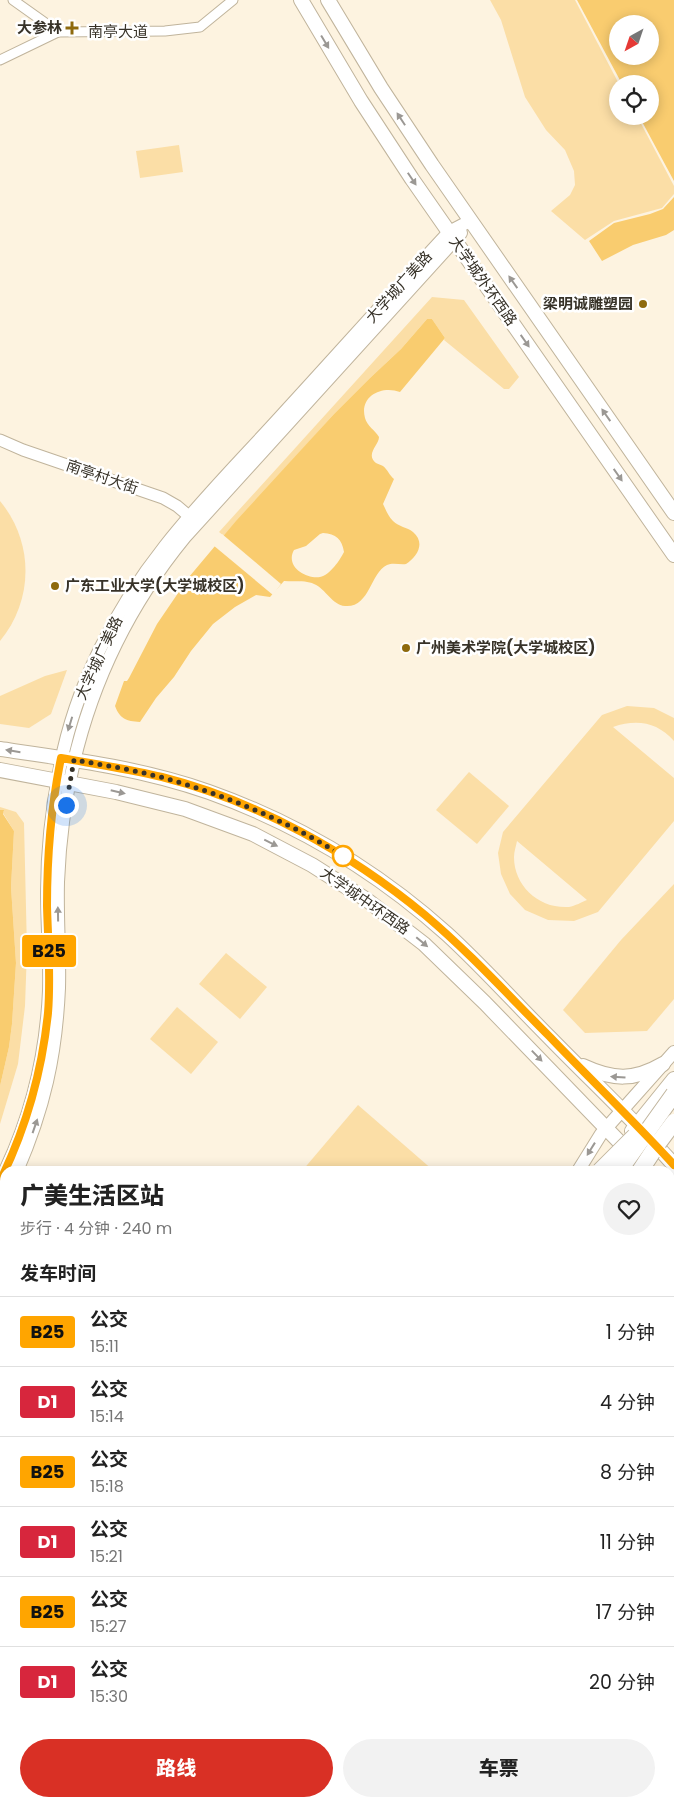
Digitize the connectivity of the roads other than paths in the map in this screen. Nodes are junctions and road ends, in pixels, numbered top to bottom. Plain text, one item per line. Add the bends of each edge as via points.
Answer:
1 (13, 0) edge
2 (233, 0) edge
3 (301, 0) edge
4 (328, 0) edge
5 (58, 32) junction
6 (0, 60) edge
7 (458, 202) junction
8 (437, 216) junction
9 (470, 221) junction
10 (452, 236) junction
11 (433, 256) junction
12 (470, 262) junction
13 (0, 440) edge
14 (674, 513) edge
15 (194, 520) junction
16 (674, 555) edge
17 (0, 748) edge
18 (68, 759) junction
19 (0, 770) edge
20 (64, 782) junction
21 (674, 1052) edge
22 (574, 1062) junction
23 (663, 1064) junction
24 (674, 1080) edge
25 (674, 1094) edge
26 (622, 1110) junction
27 (660, 1112) junction
28 (674, 1122) edge
29 (637, 1124) junction
30 (606, 1128) junction
31 (674, 1134) edge
32 (622, 1145) junction
33 (657, 1146) junction
34 (674, 1165) edge
35 (10, 1166) edge
36 (581, 1166) edge
37 (604, 1166) edge
38 (604, 1166) edge
39 (622, 1166) edge
40 (639, 1166) edge
41 (644, 1166) edge
42 (644, 1166) edge

1 - 5 street
2 - 5 street, 南亭大道 via 200,27 165,31
3 -> 8 main road, 大学城外环西路 via 361,101
7 -> 4 main road, 大学城外环西路 via 381,88
5 - 6 street, 南亭大道
7 - 8 main road via 456,218 444,221
7 - 9 main road, 大学城外环西路
8 - 10 main road, 大学城外环西路
8 - 11 main road via 438,232
9 - 10 main road, 大学城广美路
14 -> 9 main road, 大学城外环西路
10 - 11 main road, 大学城广美路
10 - 12 main road, 大学城外环西路
11 - 12 main road via 454,256
11 - 15 main road, 大学城广美路
12 -> 16 main road, 大学城外环西路
13 - 15 street, 南亭村大街 via 163,498
15 - 18 main road, 大学城广美路 via 121,632
18 -> 17 main road, 大学城中环西路
18 - 20 main road, 大学城广美路
18 - 22 main road, 大学城中环西路 via 117,767 210,792 327,846 446,933
19 - 20 main road, 大学城中环西路
20 -> 30 main road, 大学城中环西路 via 208,816 260,838 324,873 424,944
20 - 35 main road, 大学城广美路 via 48,863 49,990 45,1034 34,1091
21 - 23 main road
23 -> 22 main road via 646,1073 622,1077 602,1074
22 - 26 main road, 大学城中环西路
23 - 26 main road
24 - 29 main road
25 - 27 highway, bridge
26 - 29 main road, 大学城中环西路
26 - 30 main road
27 - 37 highway, bridge
27 - 39 highway, bridge
28 - 41 highway, bridge
29 - 32 main road
29 - 33 main road, 大学城中环西路
30 - 32 main road, 大学城中环西路
30 -> 36 main road
31 - 33 main road
32 - 38 main road
32 - 40 main road, 大学城中环西路
33 - 34 main road, 大学城中环西路
33 - 42 main road

